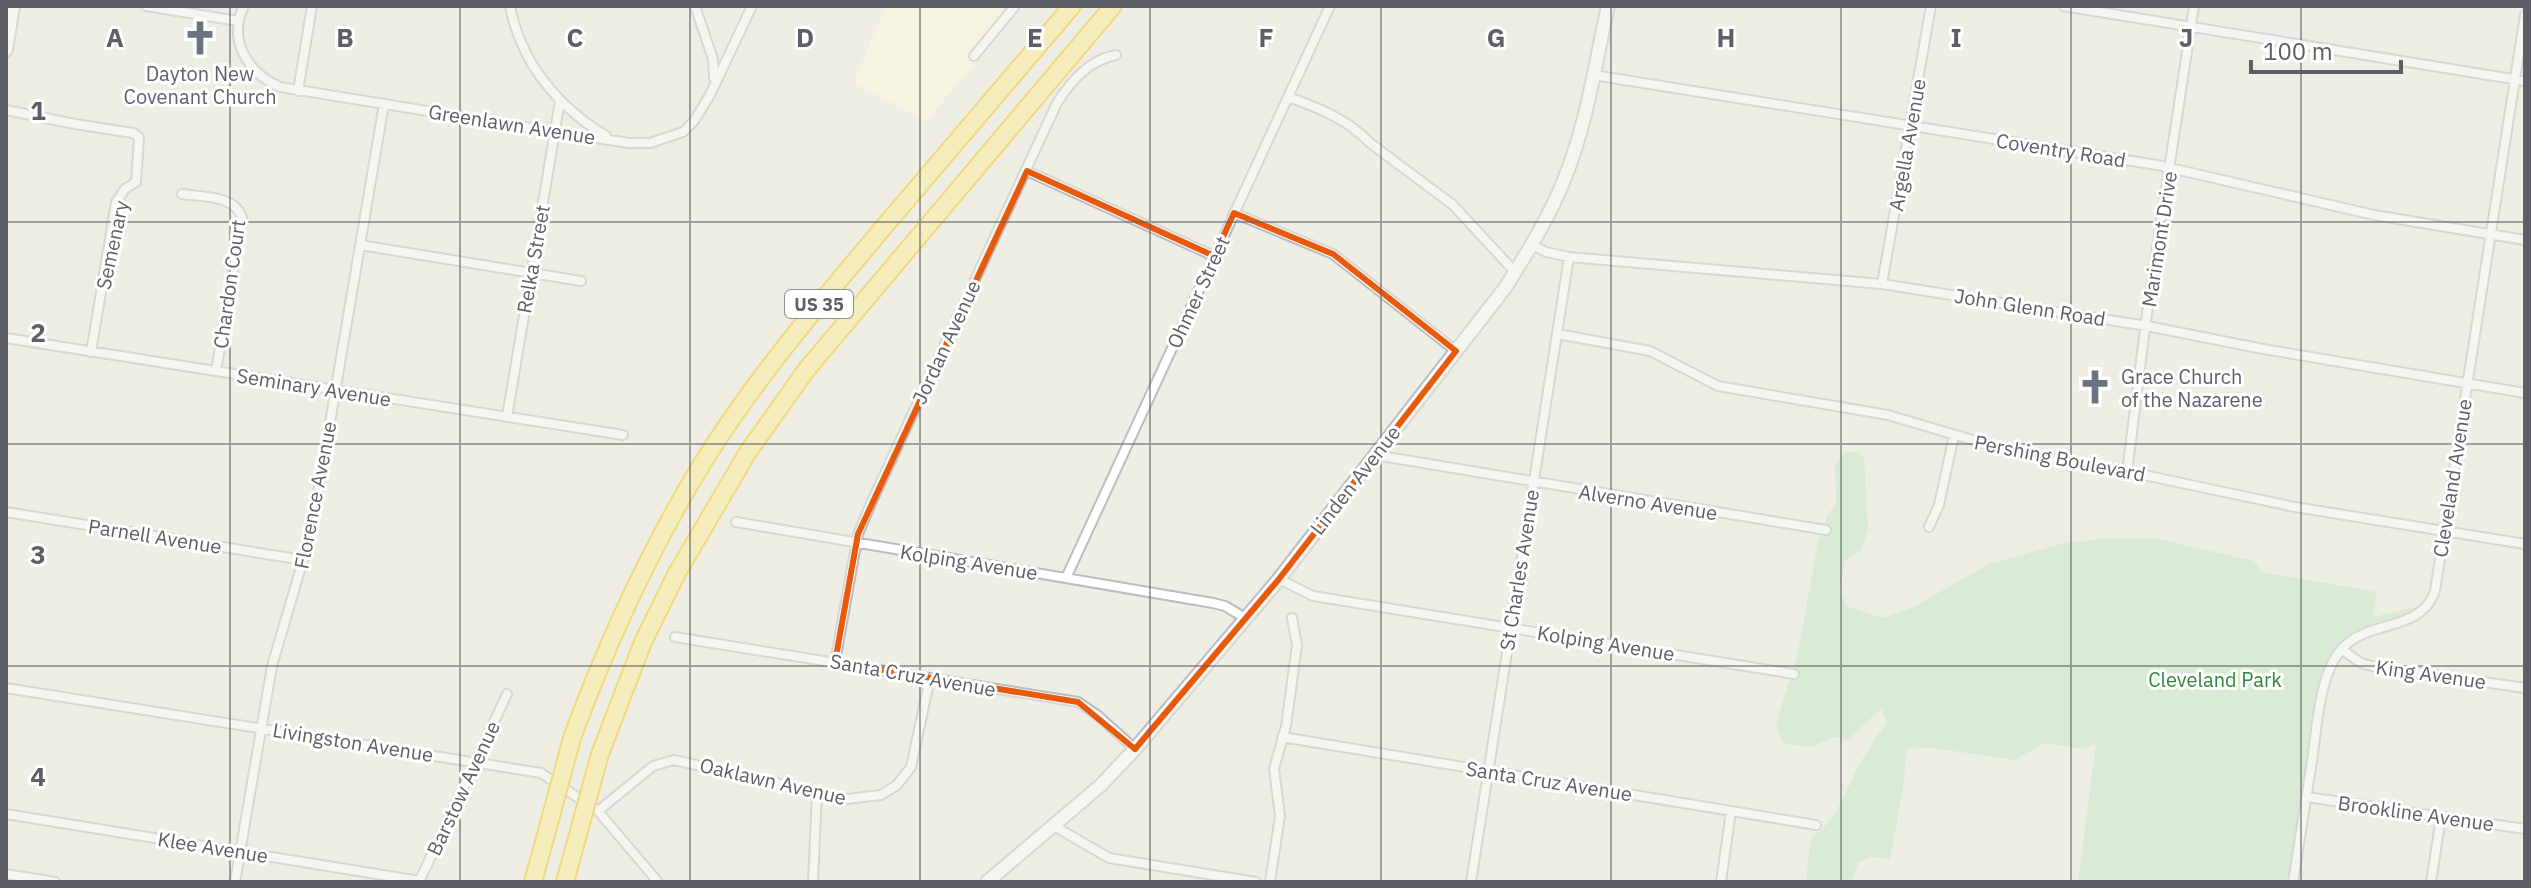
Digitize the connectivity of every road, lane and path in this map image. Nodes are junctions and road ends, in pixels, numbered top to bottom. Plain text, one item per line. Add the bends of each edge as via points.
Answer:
1 (13, 6) edge
2 (146, 6) edge
3 (244, 6) edge
4 (312, 6) edge
5 (510, 6) edge
6 (695, 6) edge
7 (752, 6) edge
8 (1015, 6) edge
9 (1330, 6) edge
10 (1608, 6) edge
11 (1931, 6) edge
12 (2063, 6) edge
13 (2194, 6) edge
14 (1113, 7) edge
15 (1068, 9) edge
16 (2525, 15) edge
17 (238, 21) junction
18 (2191, 26) junction
19 (6, 50) edge
20 (1116, 55) dead end
21 (974, 56) dead end
22 (1593, 75) junction
23 (2520, 80) edge
24 (713, 85) junction
25 (298, 91) junction
26 (1288, 97) junction
27 (560, 101) junction
28 (384, 104) junction
29 (6, 110) edge
30 (1911, 126) junction
31 (556, 132) junction
32 (612, 140) junction
33 (2171, 168) junction
34 (1027, 171) junction
35 (182, 194) dead end
36 (1234, 213) junction
37 (2490, 235) junction
38 (2525, 240) edge
39 (360, 245) junction
40 (1532, 245) junction
41 (1214, 256) junction
42 (1569, 257) junction
43 (1515, 272) junction
44 (531, 273) junction
45 (581, 281) dead end
46 (1882, 284) junction
47 (2147, 326) junction
48 (1558, 334) junction
49 (6, 338) edge
50 (1456, 351) junction
51 (91, 352) junction
52 (216, 371) junction
53 (2467, 384) junction
54 (335, 391) junction
55 (2525, 393) edge
56 (507, 417) junction
57 (623, 435) dead end
58 (1954, 435) junction
59 (1375, 455) junction
60 (2127, 472) junction
61 (1533, 483) junction
62 (6, 512) edge
63 (736, 522) dead end
64 (1929, 527) dead end
65 (1826, 530) dead end
66 (2444, 531) junction
67 (856, 543) junction
68 (2525, 544) edge
69 (303, 560) junction
70 (1066, 578) junction
71 (1279, 579) junction
72 (1245, 618) junction
73 (1292, 618) dead end
74 (1510, 628) junction
75 (675, 637) dead end
76 (2341, 649) junction
77 (835, 662) junction
78 (1794, 674) dead end
79 (930, 678) junction
80 (6, 688) edge
81 (2525, 688) edge
82 (507, 694) dead end
83 (261, 728) junction
84 (1282, 737) junction
85 (1135, 749) junction
86 (475, 762) junction
87 (1488, 771) junction
88 (817, 793) junction
89 (2307, 797) junction
90 (598, 811) junction
91 (1731, 811) junction
92 (6, 814) edge
93 (2441, 817) junction
94 (1816, 825) dead end
95 (1054, 826) junction
96 (2525, 829) edge
97 (241, 851) junction
98 (6, 874) edge
99 (39, 881) edge
100 (419, 881) edge
101 (55, 882) edge
102 (235, 882) edge
103 (533, 882) edge
104 (565, 882) edge
105 (658, 882) edge
106 (813, 882) edge
107 (987, 882) edge
108 (1256, 882) edge
109 (1270, 882) edge
110 (1471, 882) edge
111 (1721, 882) edge
112 (2293, 882) edge
113 (2431, 882) edge

1 - 19 main road
2 - 17 street
3 - 17 street
4 - 25 street
5 - 27 street via 535,69
6 - 24 street via 713,59
7 - 24 street, Greenlawn Avenue
8 - 21 street
9 - 26 street, Ohmer Street
10 - 22 main road, Linden Avenue
11 - 30 street, Argella Avenue
12 - 18 street
13 - 18 street, Marimont Drive
14 - 104 highway, US 35, bridge via 807,369 748,452 643,642 600,754
15 - 103 highway, US 35, bridge via 817,307 703,463 659,539 593,682 572,738
16 - 23 street, Cleveland Avenue
17 - 25 street, Greenlawn Avenue via 239,44 250,66 269,82
18 - 23 street
18 - 33 street, Marimont Drive
20 - 34 street, Jordan Avenue via 1095,62 1064,91
22 - 30 street, Coventry Road
22 - 40 main road, Linden Avenue via 1569,168
23 - 37 street, Cleveland Avenue
24 - 32 street, Greenlawn Avenue via 703,109 683,132 650,143
25 - 28 street, Greenlawn Avenue
26 - 36 street, Ohmer Street
26 - 43 street via 1361,133 1453,205
27 - 31 street, Relka Street
27 - 32 street
28 - 31 street, Greenlawn Avenue
28 - 39 street, Florence Avenue
29 - 51 street, Semenary via 139,137 136,182 116,202
30 - 33 street, Coventry Road
30 - 46 street, Argella Avenue
31 - 32 street, Greenlawn Avenue
31 - 44 street, Relka Street
33 - 37 street, Coventry Road via 2345,209
33 - 47 street, Marimont Drive
34 - 41 street
34 - 67 street, Jordan Avenue
35 - 52 street, Chardon Court via 229,201 242,217
36 - 41 street, Ohmer Street
36 - 50 street via 1333,254
37 - 38 street, Coventry Road
37 - 53 street, Cleveland Avenue
39 - 44 street
39 - 54 street, Florence Avenue
40 - 42 street, John Glenn Road
40 - 43 main road, Linden Avenue
41 - 70 street, Ohmer Street
42 - 46 street, John Glenn Road
42 - 48 street, St Charles Avenue
43 - 50 main road, Linden Avenue
44 - 45 street
44 - 56 street, Relka Street
46 - 47 street, John Glenn Road
47 - 53 street, John Glenn Road
47 - 60 street, Marimont Drive
48 - 58 street, Pershing Boulevard via 1650,351 1718,386 1888,415
48 - 61 street, St Charles Avenue
49 - 51 street, Seminary Avenue
50 - 59 main road, Linden Avenue
51 - 52 street, Seminary Avenue
52 - 54 street, Seminary Avenue
53 - 55 street, John Glenn Road
53 - 66 street, Cleveland Avenue
54 - 56 street, Seminary Avenue
54 - 69 street, Florence Avenue
56 - 57 street, Seminary Avenue
58 - 60 street, Pershing Boulevard via 2020,454
58 - 64 street
59 - 61 street, Alverno Avenue
59 - 71 main road, Linden Avenue
60 - 66 street, Pershing Boulevard
61 - 65 street, Alverno Avenue
61 - 74 street, St Charles Avenue
62 - 69 street, Parnell Avenue
63 - 67 street, Kolping Avenue
66 - 68 street, Pershing Boulevard
66 - 76 street, Cleveland Avenue via 2431,603 2411,619 2367,631
67 - 70 street, Kolping Avenue
67 - 77 street, Jordan Avenue
69 - 83 street, Florence Avenue via 278,639
70 - 72 street, Kolping Avenue via 1213,603
71 - 72 main road, Linden Avenue
71 - 74 street, Kolping Avenue via 1313,596
72 - 85 main road, Linden Avenue
73 - 84 street via 1297,645
74 - 78 street, Kolping Avenue
74 - 87 street, St Charles Avenue
75 - 77 street, Santa Cruz Avenue
76 - 81 street, King Avenue via 2372,666
76 - 89 street via 2326,678
77 - 79 street, Santa Cruz Avenue
79 - 85 street, Santa Cruz Avenue via 1078,702
79 - 88 street, Oaklawn Avenue via 915,757 905,777 881,795 859,800
80 - 83 street, Livingston Avenue
82 - 86 street, Barstow Avenue
83 - 86 street, Livingston Avenue
83 - 97 street, Florence Avenue
84 - 87 street, Santa Cruz Avenue
84 - 109 street via 1274,769 1280,816
85 - 95 main road, Linden Avenue
86 - 90 street, Livingston Avenue via 541,773
86 - 100 street, Barstow Avenue
87 - 91 street, Santa Cruz Avenue
87 - 110 street, St Charles Avenue
88 - 90 street, Oaklawn Avenue via 666,760
88 - 106 street
89 - 93 street, Brookline Avenue
89 - 112 street
90 - 105 street, Livingston Avenue
91 - 94 street, Santa Cruz Avenue
91 - 111 street
92 - 97 street, Klee Avenue
93 - 96 street, Brookline Avenue
93 - 113 street
95 - 107 main road, Linden Avenue
95 - 108 street via 1109,858
97 - 100 street, Klee Avenue
97 - 102 street, Florence Avenue
98 - 99 street
99 - 101 street

